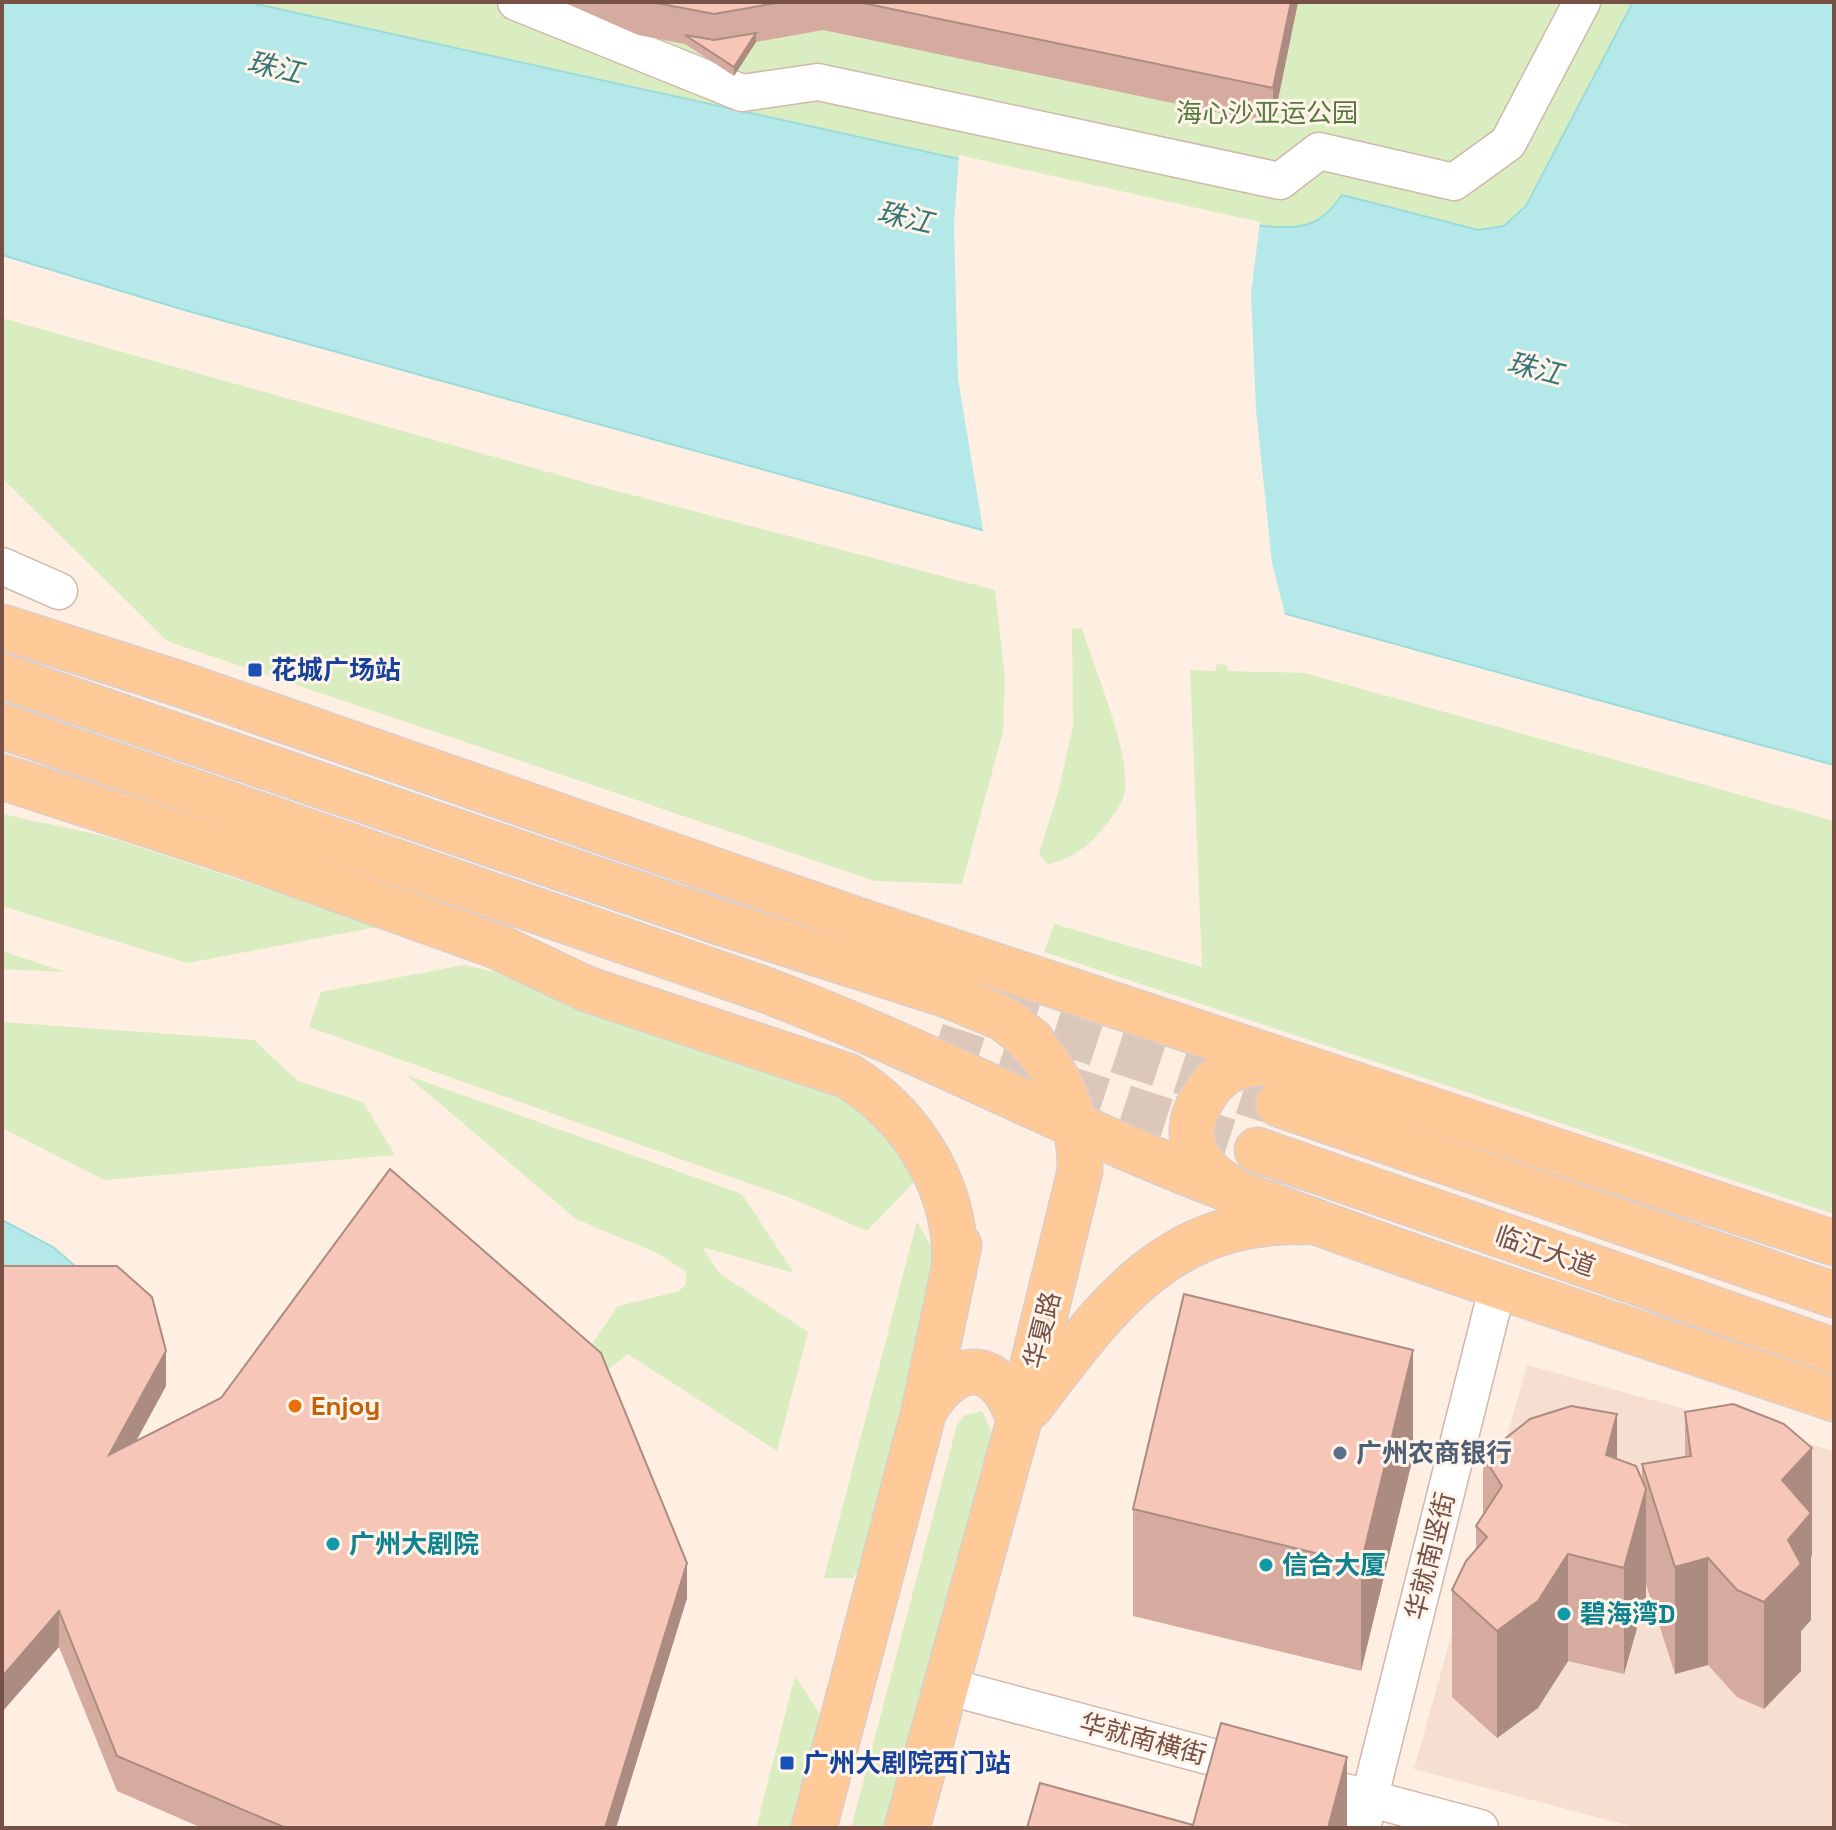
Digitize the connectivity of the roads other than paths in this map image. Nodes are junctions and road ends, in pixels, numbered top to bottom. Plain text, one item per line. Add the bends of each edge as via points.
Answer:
1 (516, 2) edge
2 (1582, 2) edge
3 (2, 566) edge
4 (59, 591) dead end
5 (2, 627) edge
6 (2, 676) edge
7 (2, 726) edge
8 (2, 777) edge
9 (860, 921) junction
10 (849, 963) junction
11 (932, 968) junction
12 (1019, 973) junction
13 (827, 1013) junction
14 (1032, 1041) junction
15 (1299, 1066) junction
16 (1278, 1104) tunnel mouth
17 (1076, 1125) junction
18 (1257, 1150) tunnel mouth
19 (1242, 1195) junction
20 (1317, 1223) junction
21 (1834, 1243) edge
22 (954, 1272) junction
23 (1498, 1285) junction
24 (1834, 1295) edge
25 (1834, 1351) edge
26 (1834, 1399) edge
27 (924, 1411) junction
28 (1019, 1421) junction
29 (946, 1686) junction
30 (1366, 1813) edge
31 (814, 1828) edge
32 (907, 1828) edge
33 (1480, 1828) edge

1 - 2 street via 742,93 818,82 1280,181 1319,151 1454,182 1508,143
3 - 4 street
5 - 9 main road
6 - 10 main road
7 - 13 main road
8 - 22 main road via 248,857 496,946 587,989 848,1076 873,1091 910,1130 945,1192 956,1242
9 - 11 main road, 华夏路
9 - 12 main road
10 - 11 main road
10 - 14 main road via 974,1005
11 - 12 main road
11 - 14 main road, 华夏路
12 - 15 main road
13 - 17 main road
13 - 22 main road via 880,1057 945,1139 963,1196
14 - 17 main road, 华夏路 via 1073,1110
15 - 19 main road via 1255,1063 1235,1068 1214,1080 1200,1101 1190,1124 1192,1146 1213,1177
15 - 21 main road
16 - 24 main road, 临江大道
17 - 19 main road
17 - 28 main road, 华夏路 via 1080,1171
18 - 25 main road, 临江大道
19 - 20 main road
20 - 23 main road
20 - 28 main road via 1268,1221 1187,1247 1157,1263 1101,1315
22 - 27 main road
23 - 26 main road
23 - 30 street, 华就南竖街
27 - 28 main road via 951,1378 987,1374 1011,1394
27 - 31 main road
28 - 29 main road, 华夏路
29 - 30 street, 华就南横街 via 1302,1781
29 - 32 main road, 华夏路
30 - 33 street, 华就南横街

